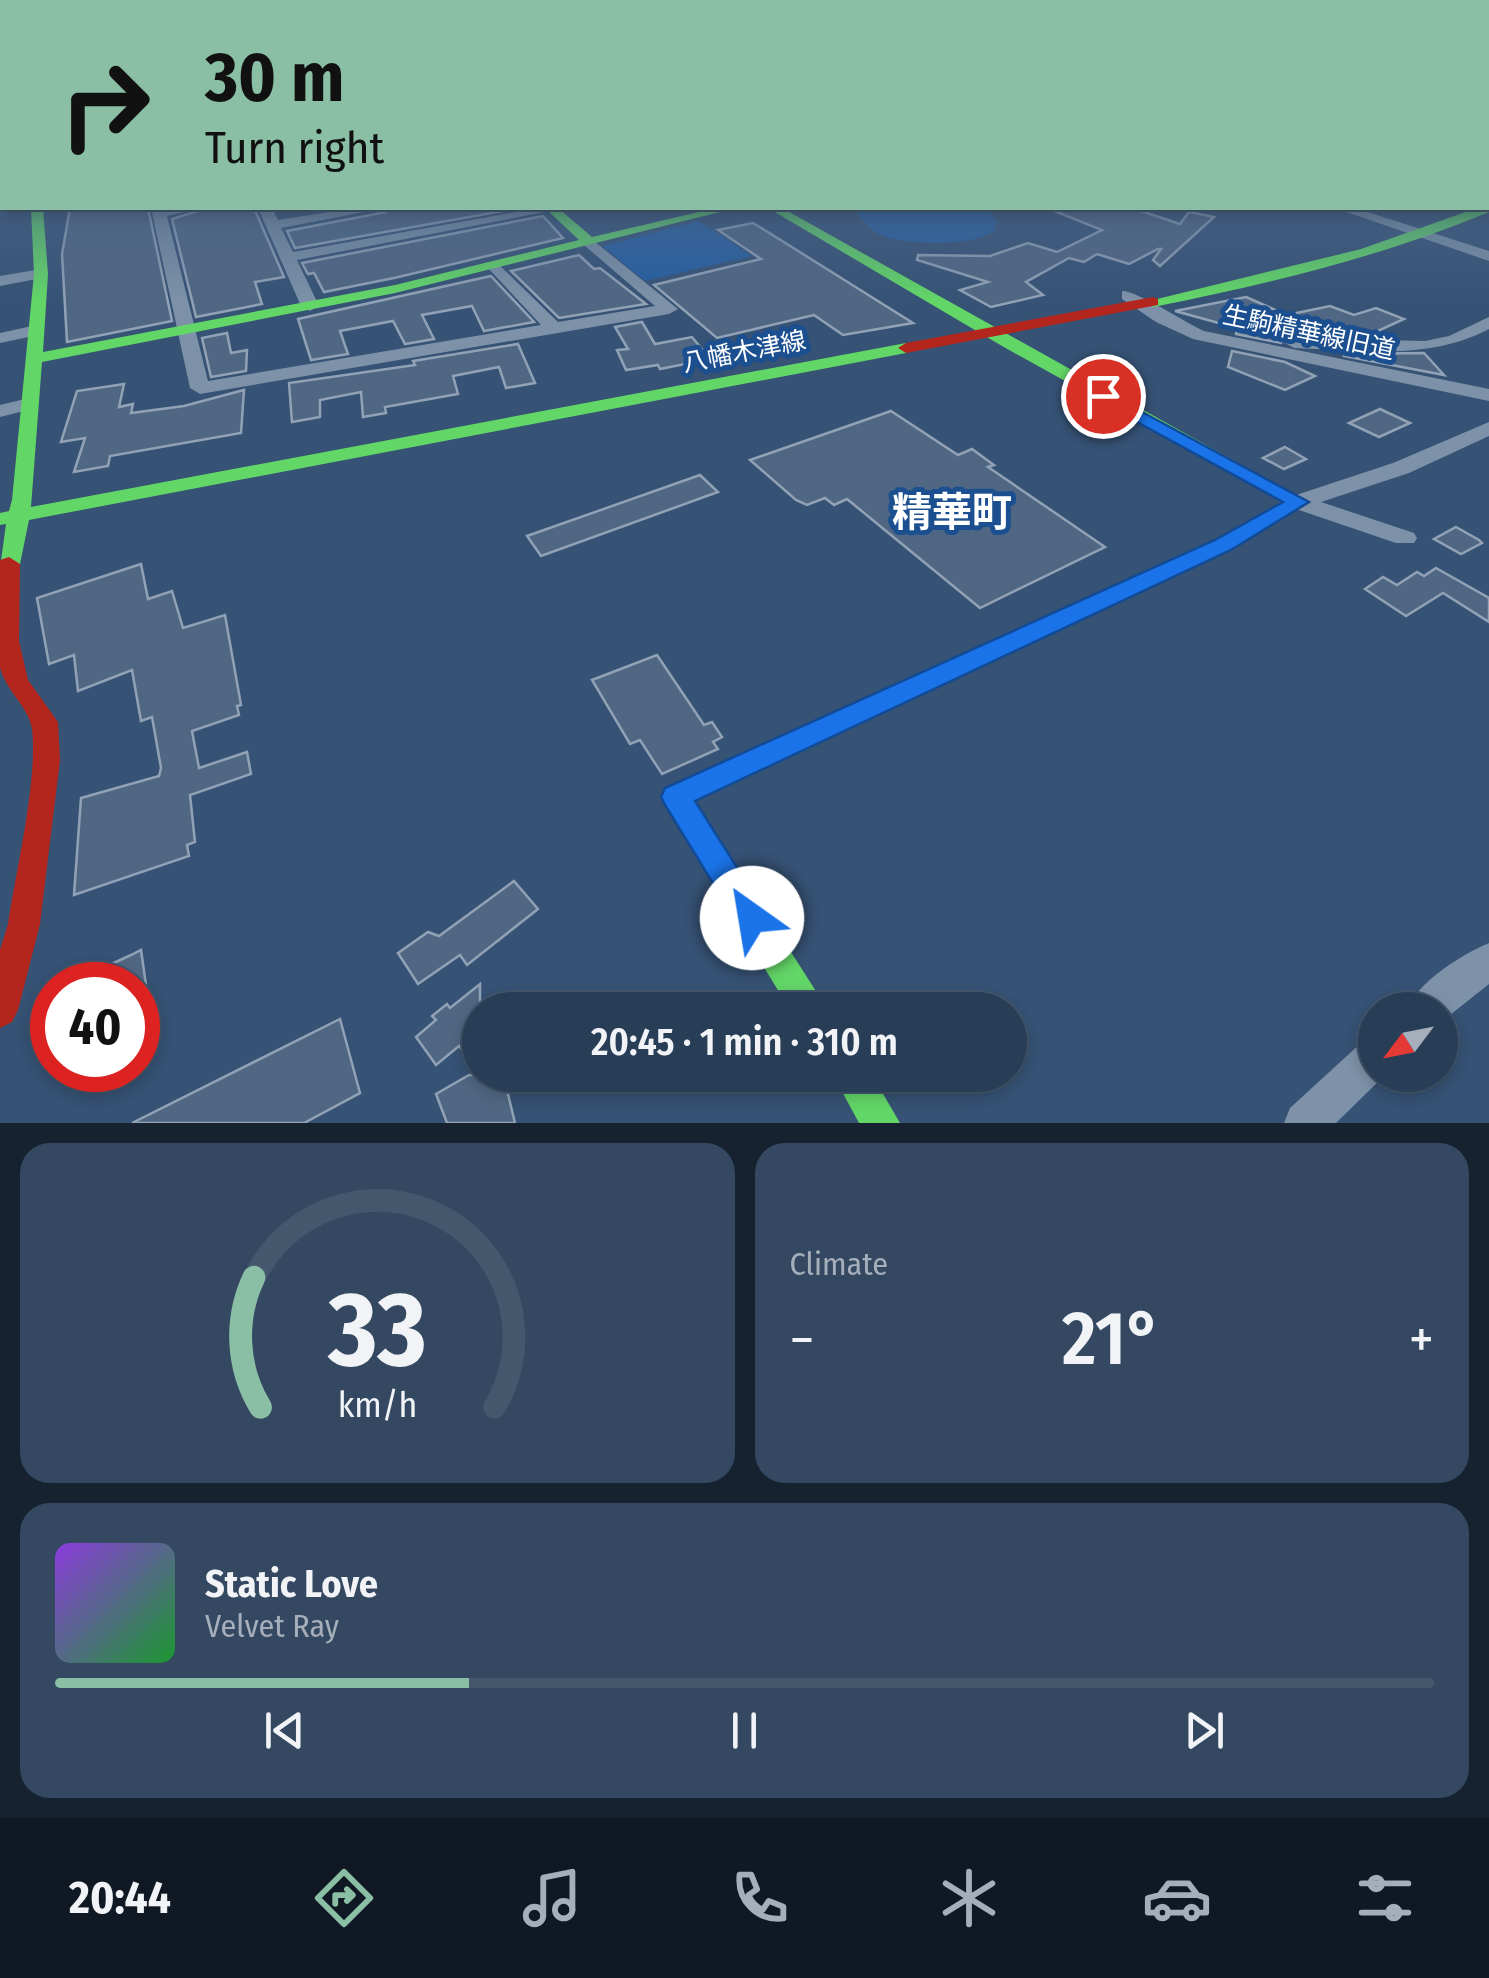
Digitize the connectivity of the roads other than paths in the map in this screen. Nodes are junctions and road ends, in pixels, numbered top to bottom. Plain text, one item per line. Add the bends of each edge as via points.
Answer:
1 (37, 210) edge
2 (159, 210) edge
3 (266, 210) edge
4 (366, 210) edge
5 (541, 210) edge
6 (554, 210) edge
7 (722, 210) edge
8 (777, 210) edge
9 (1348, 210) edge
10 (1453, 210) edge
11 (1480, 210) edge
12 (273, 226) junction
13 (1417, 232) junction
14 (589, 242) junction
15 (1489, 256) edge
16 (288, 258) junction
17 (495, 266) junction
18 (41, 274) junction
19 (0, 281) edge
20 (1135, 300) junction
21 (310, 306) junction
22 (1489, 322) edge
23 (982, 328) junction
24 (36, 330) junction
25 (184, 330) junction
26 (555, 330) junction
27 (0, 338) edge
28 (1233, 342) junction
29 (34, 359) junction
30 (1489, 396) edge
31 (29, 404) junction
32 (0, 410) edge
33 (1489, 428) edge
34 (1298, 502) junction
35 (9, 510) edge
36 (1405, 538) dead end
37 (1489, 961) edge
38 (799, 992) edge
39 (1449, 992) edge
40 (0, 1010) edge
41 (1358, 1072) edge
42 (862, 1092) edge
43 (881, 1123) edge
44 (1305, 1123) edge

1 - 18 street
2 - 25 street
3 - 12 street
4 - 12 street
5 - 16 street
6 - 14 street
7 - 14 street
8 - 23 street
9 - 13 street
10 - 13 street, 八幡木津線
11 - 13 street, 八幡木津線
12 - 16 street
13 - 15 street
13 - 20 street, 八幡木津線
13 - 20 street, 八幡木津線 via 1304,272
14 - 17 street
14 - 26 street via 669,309
16 - 21 street
17 - 21 street
17 - 26 street
18 - 19 street
18 - 24 street
20 - 23 street, 八幡木津線
20 - 28 street, 生駒精華線旧道 via 1180,328
21 - 25 street
22 - 28 street via 1424,346 1279,342 1240,334
23 - 34 street
23 - 35 street, 八幡木津線
24 - 27 street
24 - 29 street
25 - 26 street via 200,388
25 - 29 street
28 - 30 street, 生駒精華線旧道
29 - 31 street
31 - 32 street
31 - 35 street
33 - 34 street via 1401,468
34 - 36 street
34 - 38 street via 1223,545 676,797
35 - 40 street via 7,642 16,682 45,722 46,760 24,924
37 - 39 street
41 - 44 street
42 - 43 street

